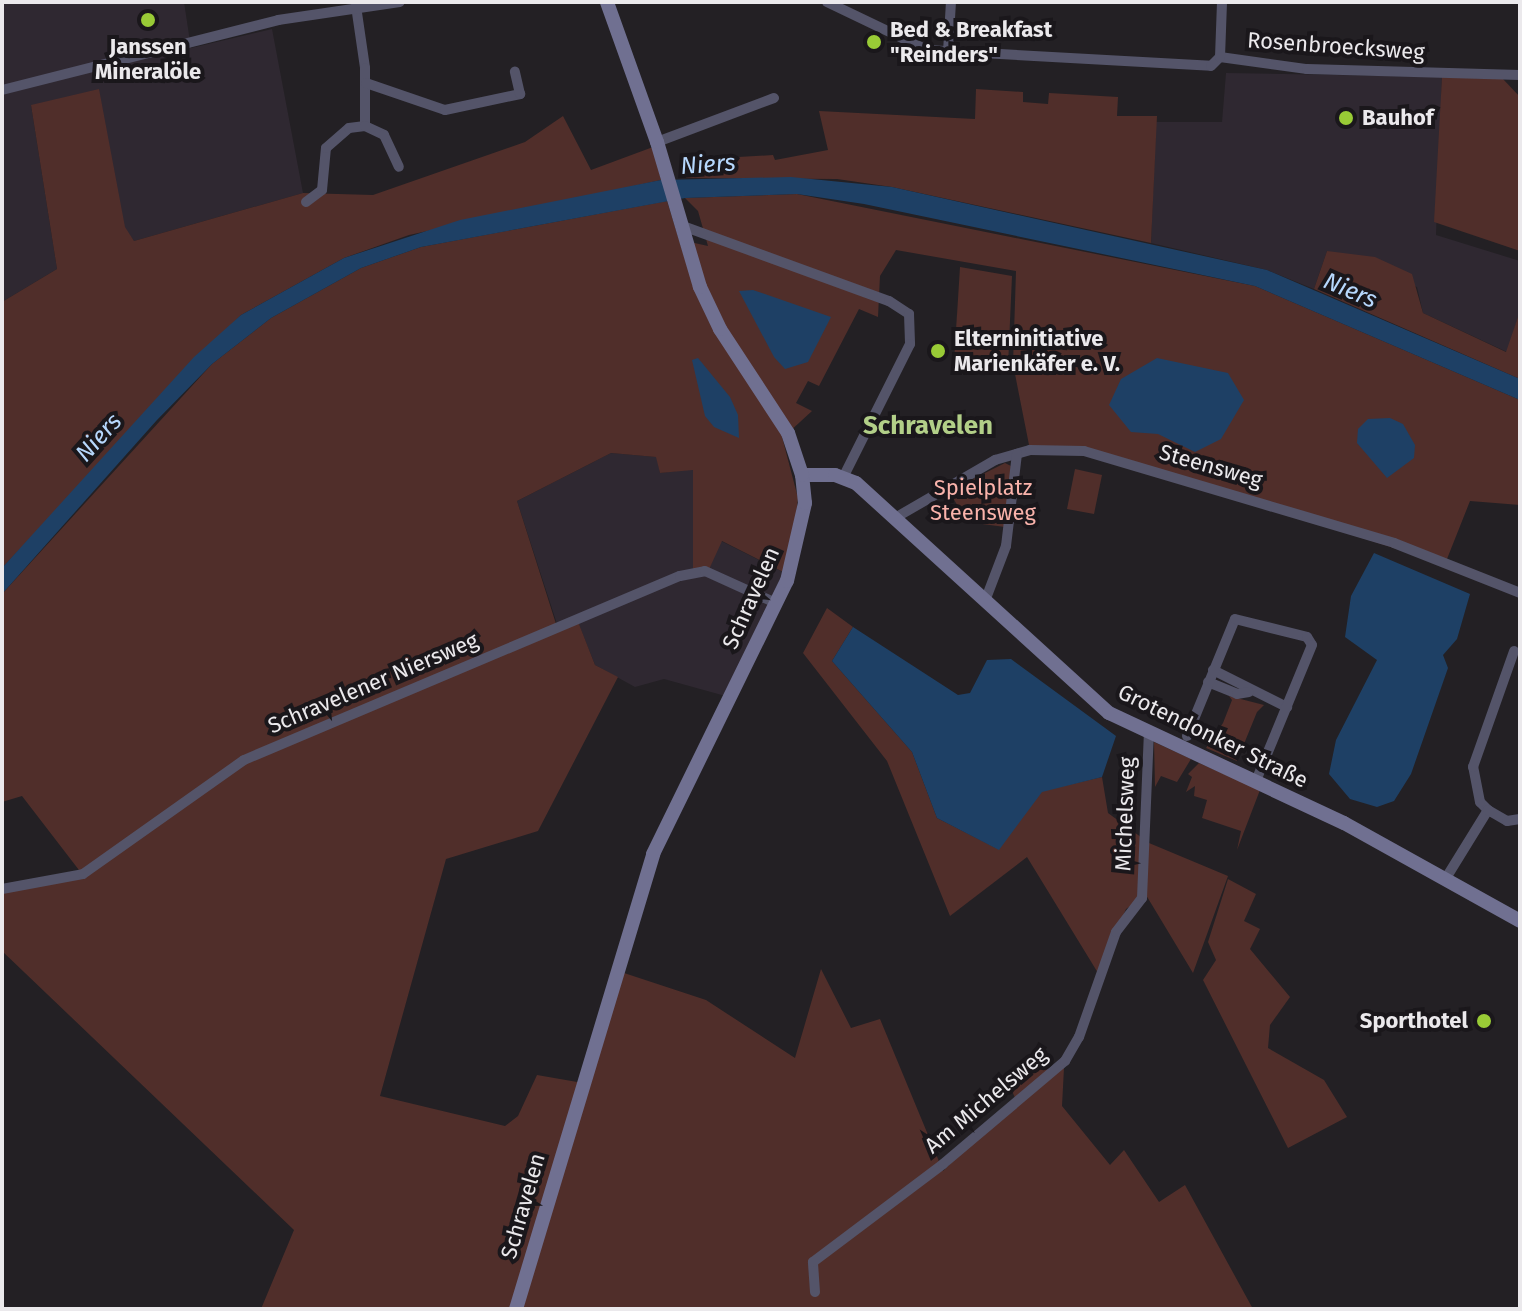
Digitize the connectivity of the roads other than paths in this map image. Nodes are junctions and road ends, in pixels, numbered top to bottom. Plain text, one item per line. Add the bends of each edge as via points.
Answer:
1 (400, 2) edge
2 (607, 2) edge
3 (827, 2) edge
4 (951, 2) edge
5 (1222, 2) edge
6 (338, 5) edge
7 (356, 6) junction
8 (948, 52) junction
9 (1220, 57) junction
10 (515, 72) dead end
11 (1520, 75) edge
12 (366, 83) junction
13 (2, 90) edge
14 (774, 98) dead end
15 (365, 126) junction
16 (657, 142) junction
17 (399, 167) dead end
18 (306, 202) dead end
19 (678, 218) junction
20 (1017, 454) junction
21 (802, 475) junction
22 (844, 476) junction
23 (895, 518) junction
24 (1520, 593) edge
25 (985, 601) junction
26 (776, 603) junction
27 (1514, 651) dead end
28 (1213, 670) junction
29 (1208, 682) junction
30 (1249, 692) junction
31 (1287, 707) junction
32 (1149, 731) junction
33 (1187, 736) dead end
34 (1256, 781) junction
35 (1488, 810) junction
36 (1520, 819) edge
37 (1446, 878) junction
38 (2, 889) edge
39 (1142, 898) joint
40 (1520, 921) edge
41 (815, 1292) dead end
42 (516, 1309) edge

1 - 7 street
2 - 16 main road, Schravelen
3 - 8 street, Rosenbroecksweg via 927,50
4 - 8 street
5 - 9 street
6 - 7 street
6 - 13 street
7 - 12 street
8 - 9 street, Rosenbroecksweg via 1211,66
9 - 11 street, Rosenbroecksweg via 1307,69
10 - 12 street via 520,94 445,110
12 - 15 street
14 - 16 street
15 - 17 street via 390,142
15 - 18 street via 349,128 332,140 323,159 322,190
16 - 19 main road, Schravelen
19 - 21 main road, Schravelen via 710,309 788,433
19 - 22 street via 889,301 909,314 910,344
20 - 23 street, Steensweg via 995,460
20 - 24 street, Steensweg via 1051,448 1084,451 1394,543
20 - 25 street via 1006,546
21 - 22 main road
21 - 26 main road, Schravelen via 800,541
22 - 23 main road, Grotendonker Straße
23 - 25 main road, Grotendonker Straße
25 - 32 main road, Grotendonker Straße via 1096,704
26 - 38 street, Schravelener Niersweg via 705,571 680,576 244,760 83,874
26 - 42 main road, Schravelen via 653,854
27 - 35 street via 1473,767 1480,802
28 - 29 street
28 - 30 street via 1243,683
28 - 31 street via 1238,618 1307,637 1312,645
29 - 30 street via 1237,694
29 - 33 street
30 - 31 street
31 - 34 street
32 - 34 main road, Grotendonker Straße
32 - 39 street, Michelsweg
34 - 37 main road, Grotendonker Straße
35 - 36 street via 1507,821
35 - 37 street
37 - 40 main road, Grotendonker Straße
39 - 41 street, Am Michelsweg via 1116,932 1079,1037 1065,1061 943,1164 813,1262

